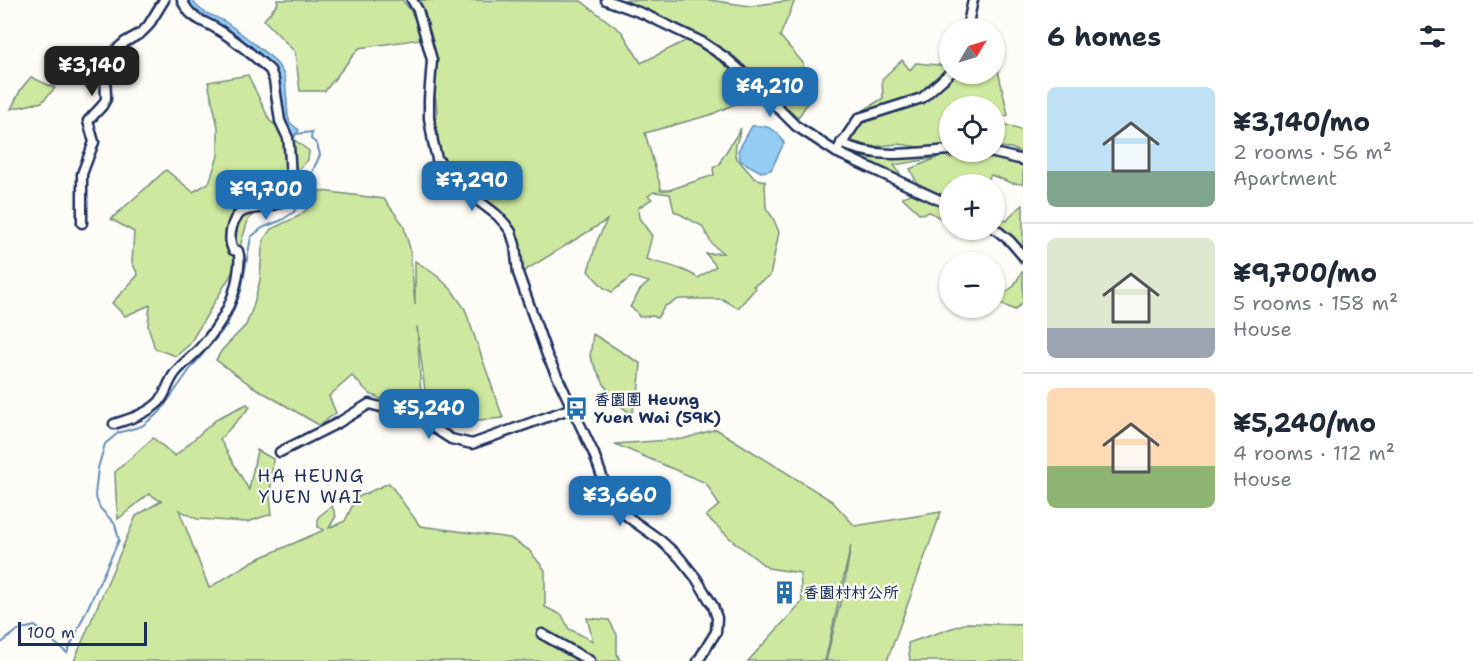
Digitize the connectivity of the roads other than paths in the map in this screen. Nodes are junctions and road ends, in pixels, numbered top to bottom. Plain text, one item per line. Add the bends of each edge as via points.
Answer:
1 (164, 0) edge
2 (182, 0) edge
3 (412, 0) edge
4 (606, 0) edge
5 (973, 0) edge
6 (969, 18) edge
7 (939, 83) edge
8 (841, 143) junction
9 (939, 151) edge
10 (836, 152) junction
11 (1005, 156) edge
12 (1023, 160) edge
13 (939, 200) edge
14 (82, 223) dead end
15 (1005, 237) edge
16 (1023, 256) edge
17 (572, 408) junction
18 (114, 424) dead end
19 (280, 452) dead end
20 (542, 634) dead end
21 (590, 661) edge
22 (698, 661) edge

1 - 14 street via 148,26 119,47 105,68 106,99 88,121 94,142 82,174
2 - 18 street via 195,19 218,29 270,70 280,121 288,138 291,177 282,201 271,207 244,210 232,224 230,242 240,257 237,284 215,331 175,373 160,401 137,416
3 - 17 street via 419,11 432,60 429,118 438,159 511,232 518,273 547,355
4 - 10 street via 653,18 722,55 796,126
5 - 6 street
7 - 8 street via 922,98 859,118
8 - 9 street via 889,155
8 - 10 street
10 - 13 street
11 - 12 street
15 - 16 street
17 - 19 street via 472,444 451,439 415,416 369,404
17 - 22 street via 610,499 679,557 713,606 716,632
20 - 21 street

